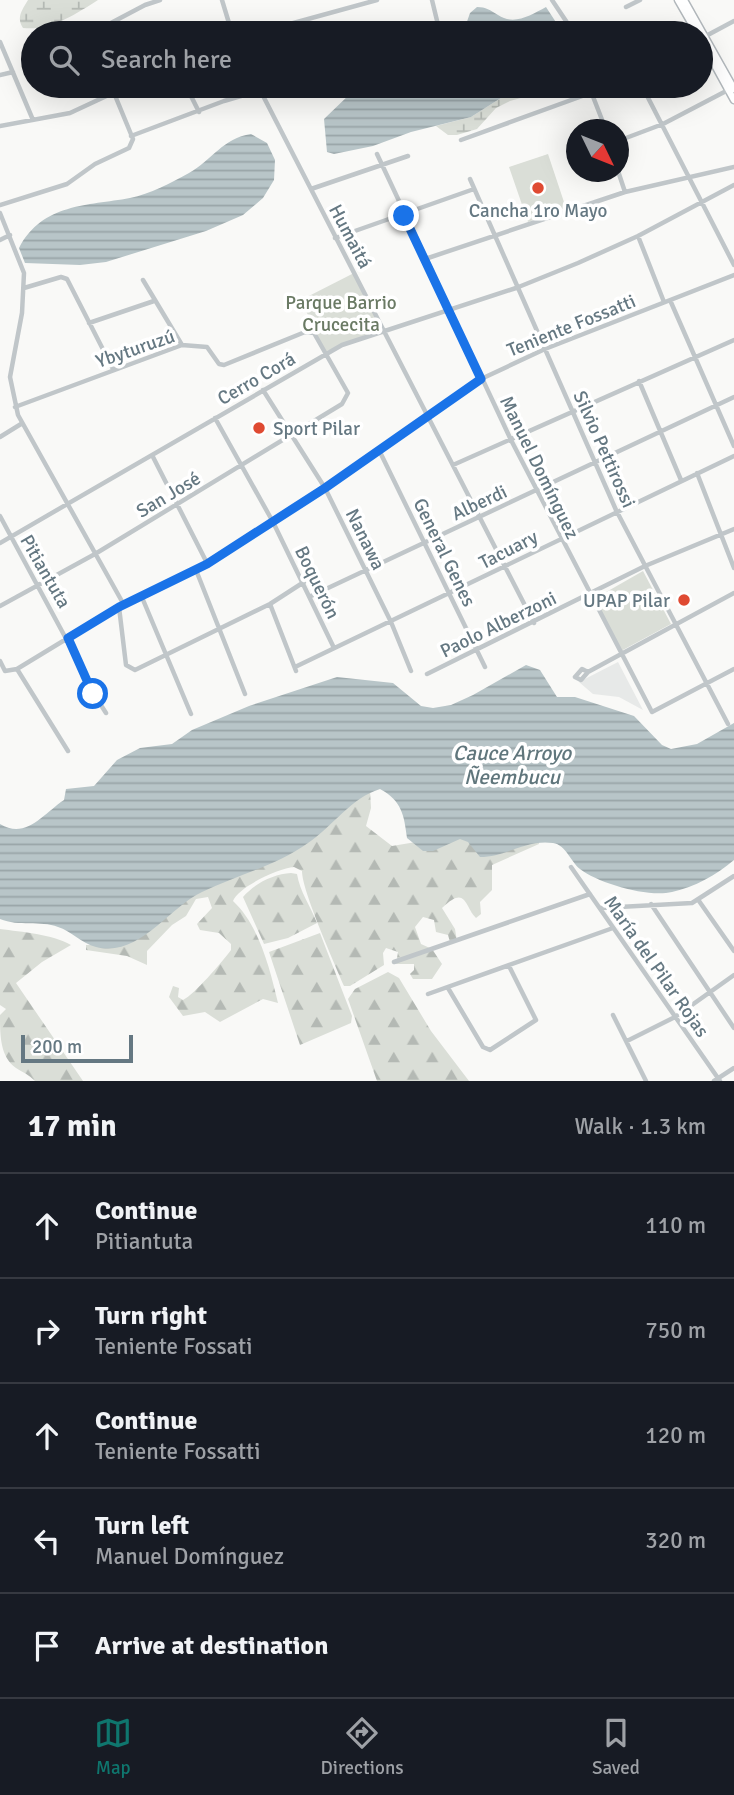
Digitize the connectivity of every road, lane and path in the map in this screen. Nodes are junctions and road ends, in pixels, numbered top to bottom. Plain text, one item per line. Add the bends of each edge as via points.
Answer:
1 (160, 0) edge
2 (222, 0) edge
3 (377, 0) edge
4 (432, 0) edge
5 (552, 0) edge
6 (640, 0) edge
7 (678, 0) edge
8 (684, 0) edge
9 (626, 7) dead end
10 (734, 20) edge
11 (115, 21) edge
12 (228, 21) edge
13 (301, 21) edge
14 (437, 21) edge
15 (566, 21) edge
16 (690, 21) edge
17 (694, 21) edge
18 (713, 32) edge
19 (0, 42) edge
20 (713, 57) edge
21 (13, 72) junction
22 (0, 75) edge
23 (733, 89) edge
24 (21, 91) edge
25 (24, 98) edge
26 (103, 98) edge
27 (116, 98) edge
28 (193, 98) edge
29 (234, 98) edge
30 (264, 98) edge
31 (581, 98) edge
32 (594, 98) edge
33 (649, 98) edge
34 (734, 100) edge
35 (199, 112) junction
36 (602, 119) edge
37 (33, 120) junction
38 (663, 124) junction
39 (0, 127) edge
40 (131, 136) junction
41 (629, 137) edge
42 (461, 140) dead end
43 (377, 154) dead end
44 (408, 156) dead end
45 (382, 165) junction
46 (734, 167) edge
47 (688, 175) junction
48 (470, 179) dead end
49 (622, 182) edge
50 (734, 186) edge
51 (311, 189) junction
52 (474, 189) junction
53 (625, 192) junction
54 (701, 202) junction
55 (0, 205) edge
56 (0, 213) edge
57 (404, 216) junction
58 (10, 235) junction
59 (638, 236) junction
60 (495, 237) junction
61 (335, 238) junction
62 (0, 240) edge
63 (425, 259) junction
64 (734, 265) edge
65 (734, 275) edge
66 (143, 280) dead end
67 (24, 288) junction
68 (516, 288) junction
69 (154, 301) junction
70 (667, 301) junction
71 (448, 311) junction
72 (88, 323) junction
73 (384, 329) junction
74 (734, 340) edge
75 (181, 345) junction
76 (545, 349) junction
77 (325, 353) junction
78 (696, 358) junction
79 (113, 369) junction
80 (481, 379) junction
81 (639, 382) junction
82 (263, 390) junction
83 (734, 397) edge
84 (717, 405) junction
85 (15, 407) junction
86 (572, 411) junction
87 (426, 415) junction
88 (215, 418) junction
89 (21, 424) junction
90 (661, 431) junction
91 (291, 435) junction
92 (0, 437) edge
93 (510, 440) junction
94 (734, 446) edge
95 (379, 450) junction
96 (152, 454) junction
97 (734, 456) edge
98 (595, 462) junction
99 (453, 465) junction
100 (242, 466) junction
101 (697, 473) junction
102 (681, 480) junction
103 (325, 488) junction
104 (536, 491) junction
105 (67, 505) junction
106 (178, 505) junction
107 (616, 510) junction
108 (0, 516) edge
109 (481, 516) junction
110 (273, 522) junction
111 (734, 529) edge
112 (723, 535) junction
113 (11, 538) junction
114 (559, 538) junction
115 (425, 542) junction
116 (0, 543) edge
117 (95, 554) junction
118 (207, 564) junction
119 (507, 566) junction
120 (645, 566) junction
121 (734, 568) edge
122 (196, 570) junction
123 (366, 570) junction
124 (304, 582) junction
125 (38, 586) junction
126 (450, 593) junction
127 (734, 593) edge
128 (589, 595) junction
129 (141, 596) junction
130 (311, 596) junction
131 (270, 604) junction
132 (0, 606) edge
133 (121, 606) junction
134 (391, 622) junction
135 (534, 623) junction
136 (676, 624) junction
137 (219, 629) junction
138 (68, 638) junction
139 (334, 649) junction
140 (477, 650) junction
141 (168, 654) junction
142 (621, 654) junction
143 (0, 661) edge
144 (485, 667) dead end
145 (17, 669) junction
146 (734, 669) edge
147 (411, 671) dead end
148 (588, 672) dead end
149 (427, 674) dead end
150 (707, 683) junction
151 (246, 694) dead end
152 (106, 713) dead end
153 (191, 714) dead end
154 (728, 724) dead end
155 (68, 751) dead end
156 (571, 867) dead end
157 (734, 876) edge
158 (590, 894) junction
159 (699, 901) junction
160 (651, 904) junction
161 (601, 908) junction
162 (613, 929) junction
163 (734, 951) edge
164 (394, 962) dead end
165 (509, 966) junction
166 (734, 975) edge
167 (448, 988) junction
168 (709, 992) junction
169 (428, 994) dead end
170 (613, 1015) dead end
171 (675, 1017) junction
172 (734, 1028) edge
173 (627, 1041) junction
174 (734, 1068) edge
175 (717, 1080) edge
176 (646, 1081) edge

1 - 11 street
2 - 12 street
3 - 13 street
4 - 14 street
5 - 15 street
6 - 9 street
7 - 16 main road
8 - 17 main road
10 - 18 street
19 - 21 street
20 - 23 main road
21 - 22 street
21 - 24 street
23 - 34 main road
23 - 38 street
25 - 37 street
26 - 37 street via 70,113
27 - 40 street
28 - 35 street
29 - 35 street
30 - 51 street, Humaitá
31 - 42 street
32 - 36 street
33 - 38 street
35 - 40 street
37 - 39 street
38 - 41 street
38 - 47 street
40 - 55 street via 129,148 67,184
43 - 45 street, Manuel Domínguez
44 - 45 street
45 - 51 street
45 - 57 street, Manuel Domínguez
46 - 47 street
47 - 53 street
47 - 54 street
48 - 52 street, Silvio Pettirossi
49 - 53 street
50 - 54 street, Cerro Corá
51 - 61 street, Humaitá
52 - 57 street
52 - 60 street, Silvio Pettirossi
53 - 60 street
54 - 59 street, Cerro Corá
54 - 64 street
56 - 58 street
57 - 61 street
57 - 63 street, Manuel Domínguez
58 - 62 street
58 - 67 street via 22,261
59 - 68 street, Cerro Corá
59 - 70 street
60 - 63 street
60 - 68 street, Silvio Pettirossi
61 - 73 street, Humaitá
63 - 71 street, Manuel Domínguez
65 - 70 street, Teniente Fossatti
66 - 69 street
67 - 72 street via 65,277
67 - 85 street via 10,377
68 - 71 street, Cerro Corá
68 - 76 street, Silvio Pettirossi
69 - 72 street
69 - 75 street
70 - 76 street, Teniente Fossatti
70 - 78 street
71 - 73 street, Cerro Corá
71 - 80 street, Manuel Domínguez
72 - 79 street
73 - 77 street, Cerro Corá
73 - 87 street, Humaitá
74 - 78 street
75 - 77 street, Ybyturuzú via 207,347 224,365 305,332 314,333
75 - 79 street, Ybyturuzú
76 - 80 street, Teniente Fossatti
76 - 86 street, Silvio Pettirossi
77 - 82 street, Cerro Corá
77 - 91 street, San José via 348,393 347,400
78 - 81 street
78 - 84 street
79 - 85 street, Ybyturuzú
80 - 87 street, Teniente Fossatti
80 - 93 street, Manuel Domínguez
81 - 86 street
81 - 90 street
82 - 88 street, Cerro Corá
82 - 91 street, Nanawa
83 - 84 street, Alberdi
84 - 90 street, Alberdi
84 - 94 street
85 - 89 street
86 - 93 street
86 - 98 street, Silvio Pettirossi
87 - 95 street, Teniente Fossatti
87 - 99 street, Humaitá
88 - 96 street, Cerro Corá
88 - 100 street, Boquerón
89 - 92 street
89 - 105 street
90 - 98 street, Alberdi
90 - 102 street
91 - 100 street, San José
91 - 103 street, Nanawa
93 - 99 street
93 - 104 street, Manuel Domínguez
95 - 103 street, Teniente Fossatti
95 - 115 street, General Genes
96 - 105 street, Cerro Corá
96 - 106 street
97 - 101 street, Tacuary
98 - 104 street, Alberdi
98 - 107 street, Silvio Pettirossi
99 - 109 street, Humaitá
100 - 106 street, San José
100 - 110 street, Boquerón
101 - 102 street, Tacuary
101 - 112 street
102 - 107 street, Tacuary
103 - 110 street, Teniente Fossatti
103 - 123 street, Nanawa
104 - 109 street, Alberdi
104 - 114 street, Manuel Domínguez
105 - 113 street, Cerro Corá
105 - 117 street
106 - 117 street, San José
106 - 118 street
107 - 114 street, Tacuary
107 - 120 street, Silvio Pettirossi
108 - 113 street, Pitiantuta
109 - 115 street, Alberdi
109 - 119 street, Humaitá
110 - 118 street, Teniente Fossatti
110 - 124 street, Boquerón
111 - 112 street, Paolo Alberzoni
112 - 120 street, Paolo Alberzoni
112 - 121 street
113 - 116 street, Cerro Corá
113 - 125 street, Pitiantuta
114 - 119 street, Tacuary
114 - 128 street, Manuel Domínguez
115 - 123 street, Alberdi
115 - 126 street, General Genes
117 - 125 street, San José
117 - 133 street
118 - 122 street, Teniente Fossatti
119 - 126 street, Tacuary
119 - 135 street, Humaitá
120 - 128 street, Paolo Alberzoni
120 - 136 street, Silvio Pettirossi
122 - 129 street, Teniente Fossatti
122 - 137 street
123 - 130 street, Alberdi
123 - 134 street, Nanawa
124 - 130 street, Boquerón
124 - 131 street
125 - 132 street, San José
125 - 138 street, Pitiantuta
126 - 134 street, Tacuary
126 - 140 street, General Genes
127 - 136 street
128 - 135 street, Paolo Alberzoni
128 - 142 street, Manuel Domínguez
129 - 133 street, Teniente Fossatti
129 - 141 street
130 - 139 street, Boquerón
131 - 137 street
131 - 139 street, Tacuary via 296,669
133 - 138 street, Teniente Fossatti
133 - 141 street via 126,665 135,670
134 - 139 street, Tacuary
134 - 147 street, Nanawa
135 - 140 street, Paolo Alberzoni
136 - 142 street
136 - 150 street, Silvio Pettirossi
137 - 141 street
137 - 151 street
138 - 145 street, Teniente Fossatti
138 - 152 street, Pitiantuta via 85,672 83,677
140 - 144 street, General Genes
140 - 149 street, Paolo Alberzoni
141 - 153 street
142 - 148 street
142 - 150 street, Manuel Domínguez via 652,712
143 - 145 street via 5,671
145 - 155 street
146 - 150 street
150 - 154 street, Silvio Pettirossi
156 - 158 street, María del Pilar Rojas
157 - 159 street
158 - 161 street, María del Pilar Rojas
158 - 164 street
159 - 160 street
159 - 163 street
160 - 161 street
160 - 168 street
161 - 162 street, María del Pilar Rojas
162 - 165 street
162 - 171 street, María del Pilar Rojas
165 - 167 street
165 - 167 street via 537,1020 490,1050 483,1047
166 - 168 street
167 - 169 street
168 - 171 street
168 - 172 street
170 - 173 street
171 - 173 street
171 - 175 street, María del Pilar Rojas
173 - 176 street
174 - 175 street

